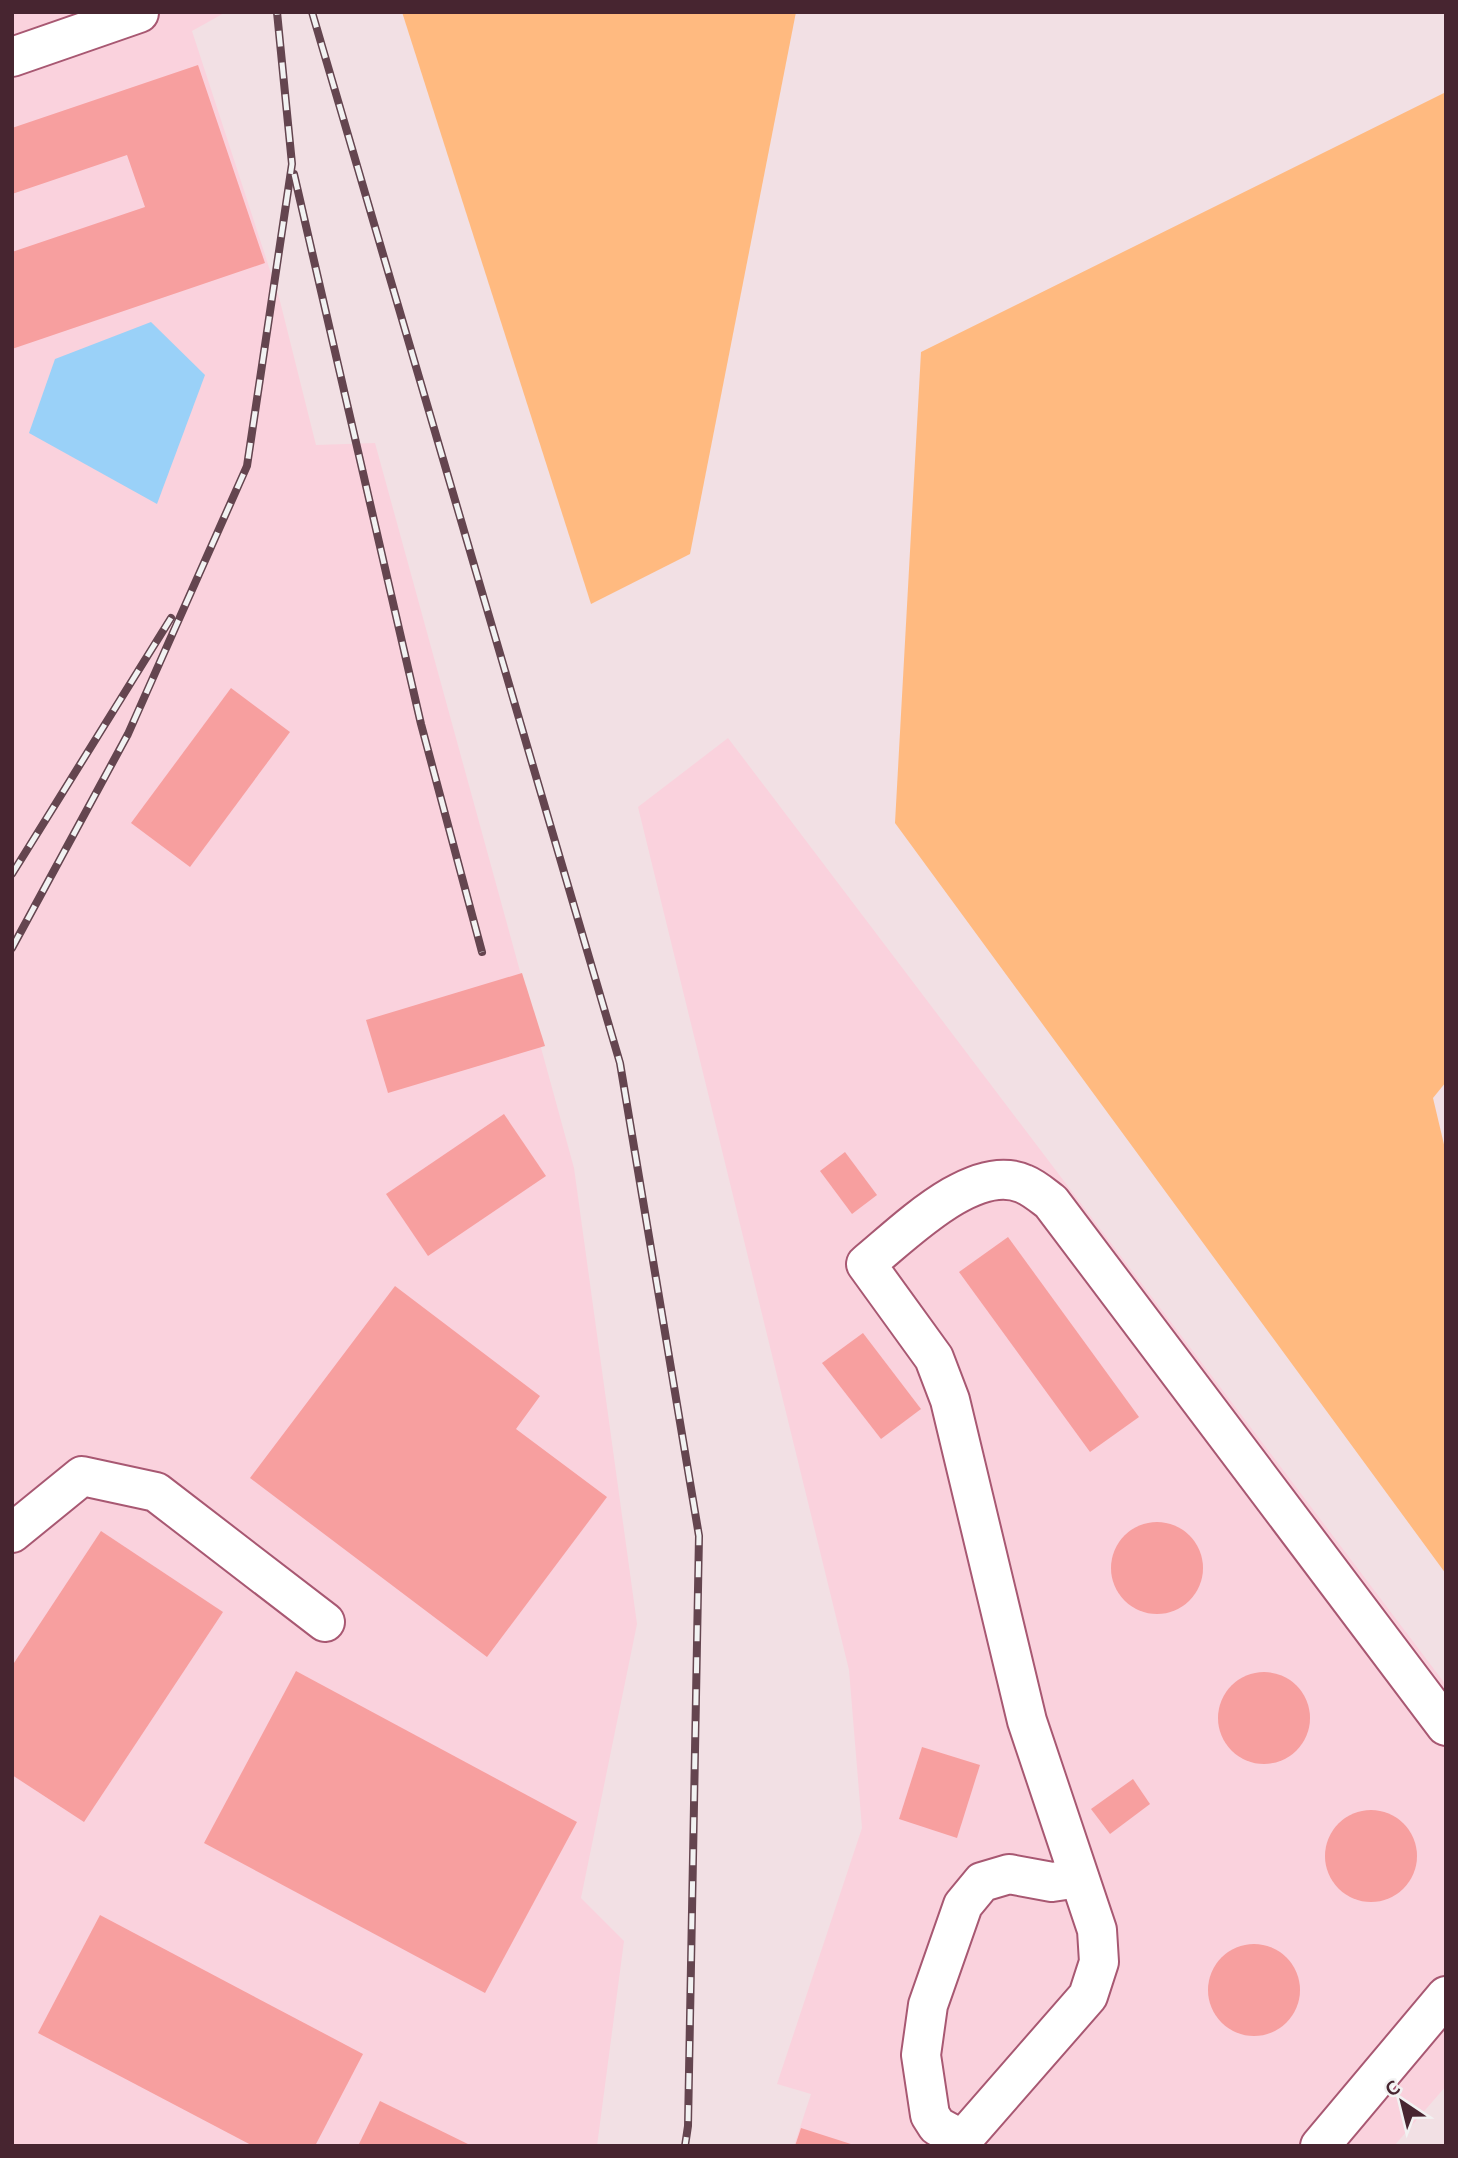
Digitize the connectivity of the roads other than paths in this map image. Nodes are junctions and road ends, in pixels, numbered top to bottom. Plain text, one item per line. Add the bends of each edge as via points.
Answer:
1 (139, 13) edge
2 (12, 57) edge
3 (12, 1533) edge
4 (325, 1622) dead end
5 (1446, 1726) edge
6 (1079, 1878) junction
7 (1446, 1996) edge
8 (959, 2142) edge
9 (1320, 2146) edge

1 - 2 street
3 - 4 street via 82,1476 156,1492
5 - 6 street via 1051,1202 1022,1183 984,1181 943,1200 866,1264 934,1358 950,1400 1027,1721
6 - 8 street via 1097,1930 1099,1962 1088,1996
6 - 8 street via 1052,1882 1010,1874 982,1882 963,1905 928,2005 921,2055 930,2115
7 - 9 street

